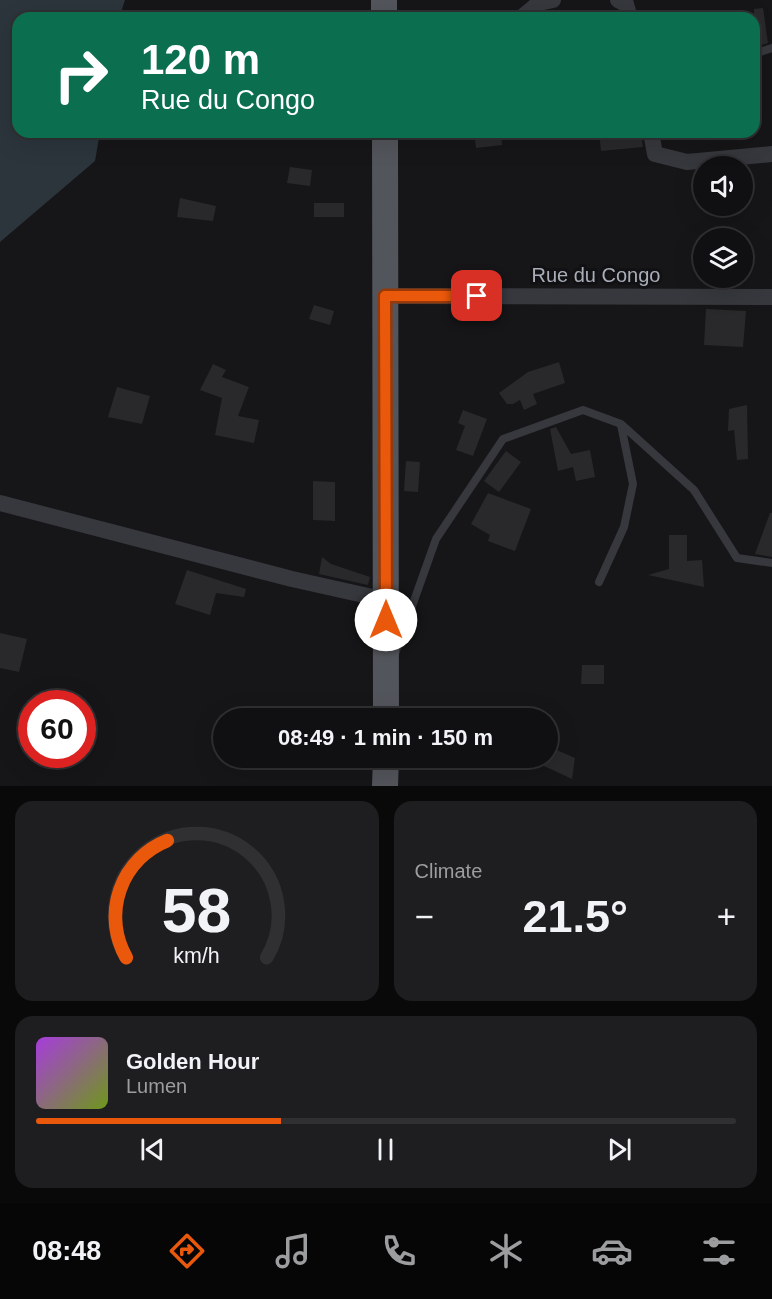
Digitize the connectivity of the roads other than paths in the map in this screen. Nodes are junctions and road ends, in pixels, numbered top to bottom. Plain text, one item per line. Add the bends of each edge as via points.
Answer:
1 (553, 0) edge
2 (618, 0) edge
3 (528, 12) edge
4 (628, 12) edge
5 (385, 138) edge
6 (652, 138) edge
7 (772, 154) edge
8 (385, 296) junction
9 (772, 297) edge
10 (621, 424) junction
11 (0, 503) edge
12 (772, 563) edge
13 (599, 582) dead end
14 (386, 600) junction
15 (386, 680) junction
16 (386, 708) edge
17 (386, 768) edge
18 (386, 786) edge

1 - 3 street via 538,3
2 - 4 street via 626,4
5 - 8 main road
6 - 7 street via 655,154 687,162
8 - 9 street, Rue du Congo
8 - 14 main road
10 - 12 lane via 694,490 737,558
10 - 13 lane via 633,484 624,527
10 - 15 lane via 583,410 503,439 436,539
11 - 14 street
14 - 15 main road
15 - 16 main road
17 - 18 main road

